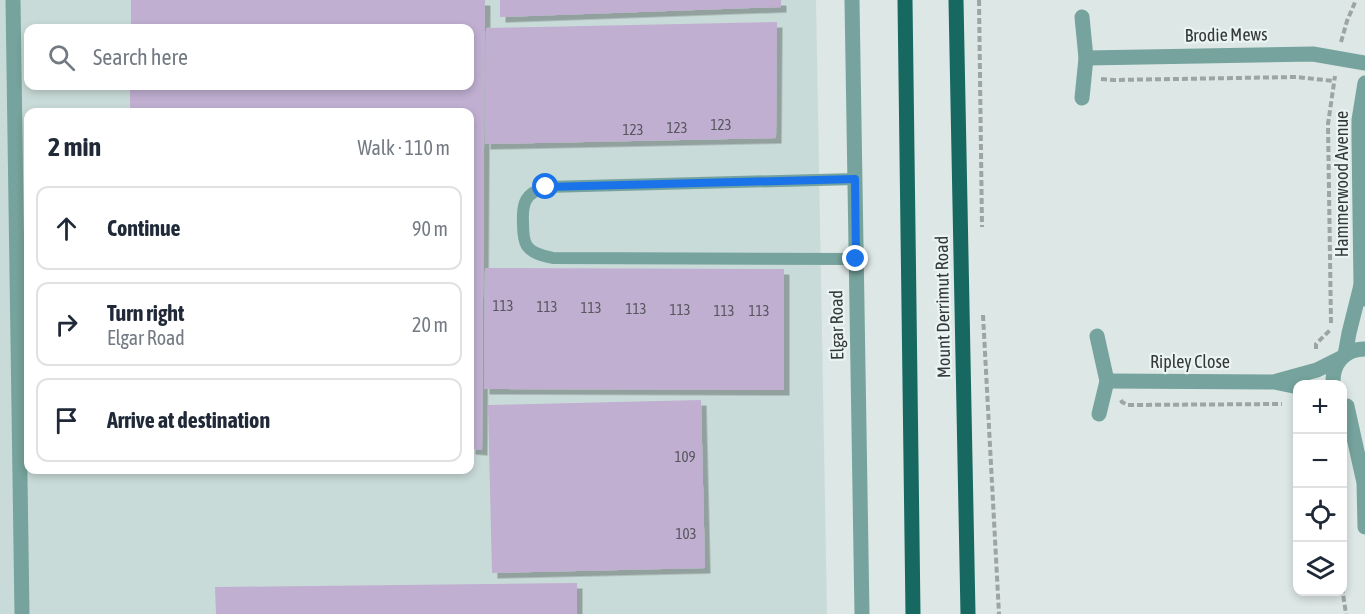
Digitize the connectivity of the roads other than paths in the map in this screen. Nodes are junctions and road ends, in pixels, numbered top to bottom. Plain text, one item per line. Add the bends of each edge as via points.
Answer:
1 (13, 0) edge
2 (852, 0) edge
3 (905, 0) edge
4 (956, 0) edge
5 (1082, 17) dead end
6 (1086, 58) junction
7 (1365, 63) edge
8 (1365, 83) edge
9 (1082, 98) dead end
10 (855, 179) junction
11 (856, 259) junction
12 (1363, 292) edge
13 (1097, 336) dead end
14 (1365, 350) edge
15 (1343, 356) junction
16 (1332, 380) edge
17 (1111, 381) junction
18 (1274, 382) junction
19 (1293, 386) edge
20 (1347, 405) edge
21 (1365, 410) edge
22 (1347, 412) edge
23 (1099, 414) dead end
24 (1365, 481) edge
25 (1365, 527) edge
26 (22, 614) edge
27 (862, 614) edge
28 (914, 614) edge
29 (968, 614) edge

1 - 26 street
2 - 10 street, Elgar Road
3 - 28 main road, Mount Derrimut Road
4 - 29 main road, Mount Derrimut Road
5 - 6 street
6 - 7 street, Brodie Mews via 1313,54
6 - 9 street
8 - 12 street, Hammerwood Avenue via 1359,120
10 - 11 street, Elgar Road
10 - 11 lane via 546,187 536,190 522,207 527,246 553,258
11 - 27 street, Elgar Road
12 - 15 street, Hammerwood Avenue
13 - 17 street
14 - 15 street, Ripley Close
15 - 16 street, Hammerwood Avenue via 1335,366
15 - 18 street, Ripley Close via 1317,370
17 - 18 street, Ripley Close
17 - 23 street
18 - 19 street, Ripley Close
20 - 21 street
22 - 24 street
24 - 25 street

